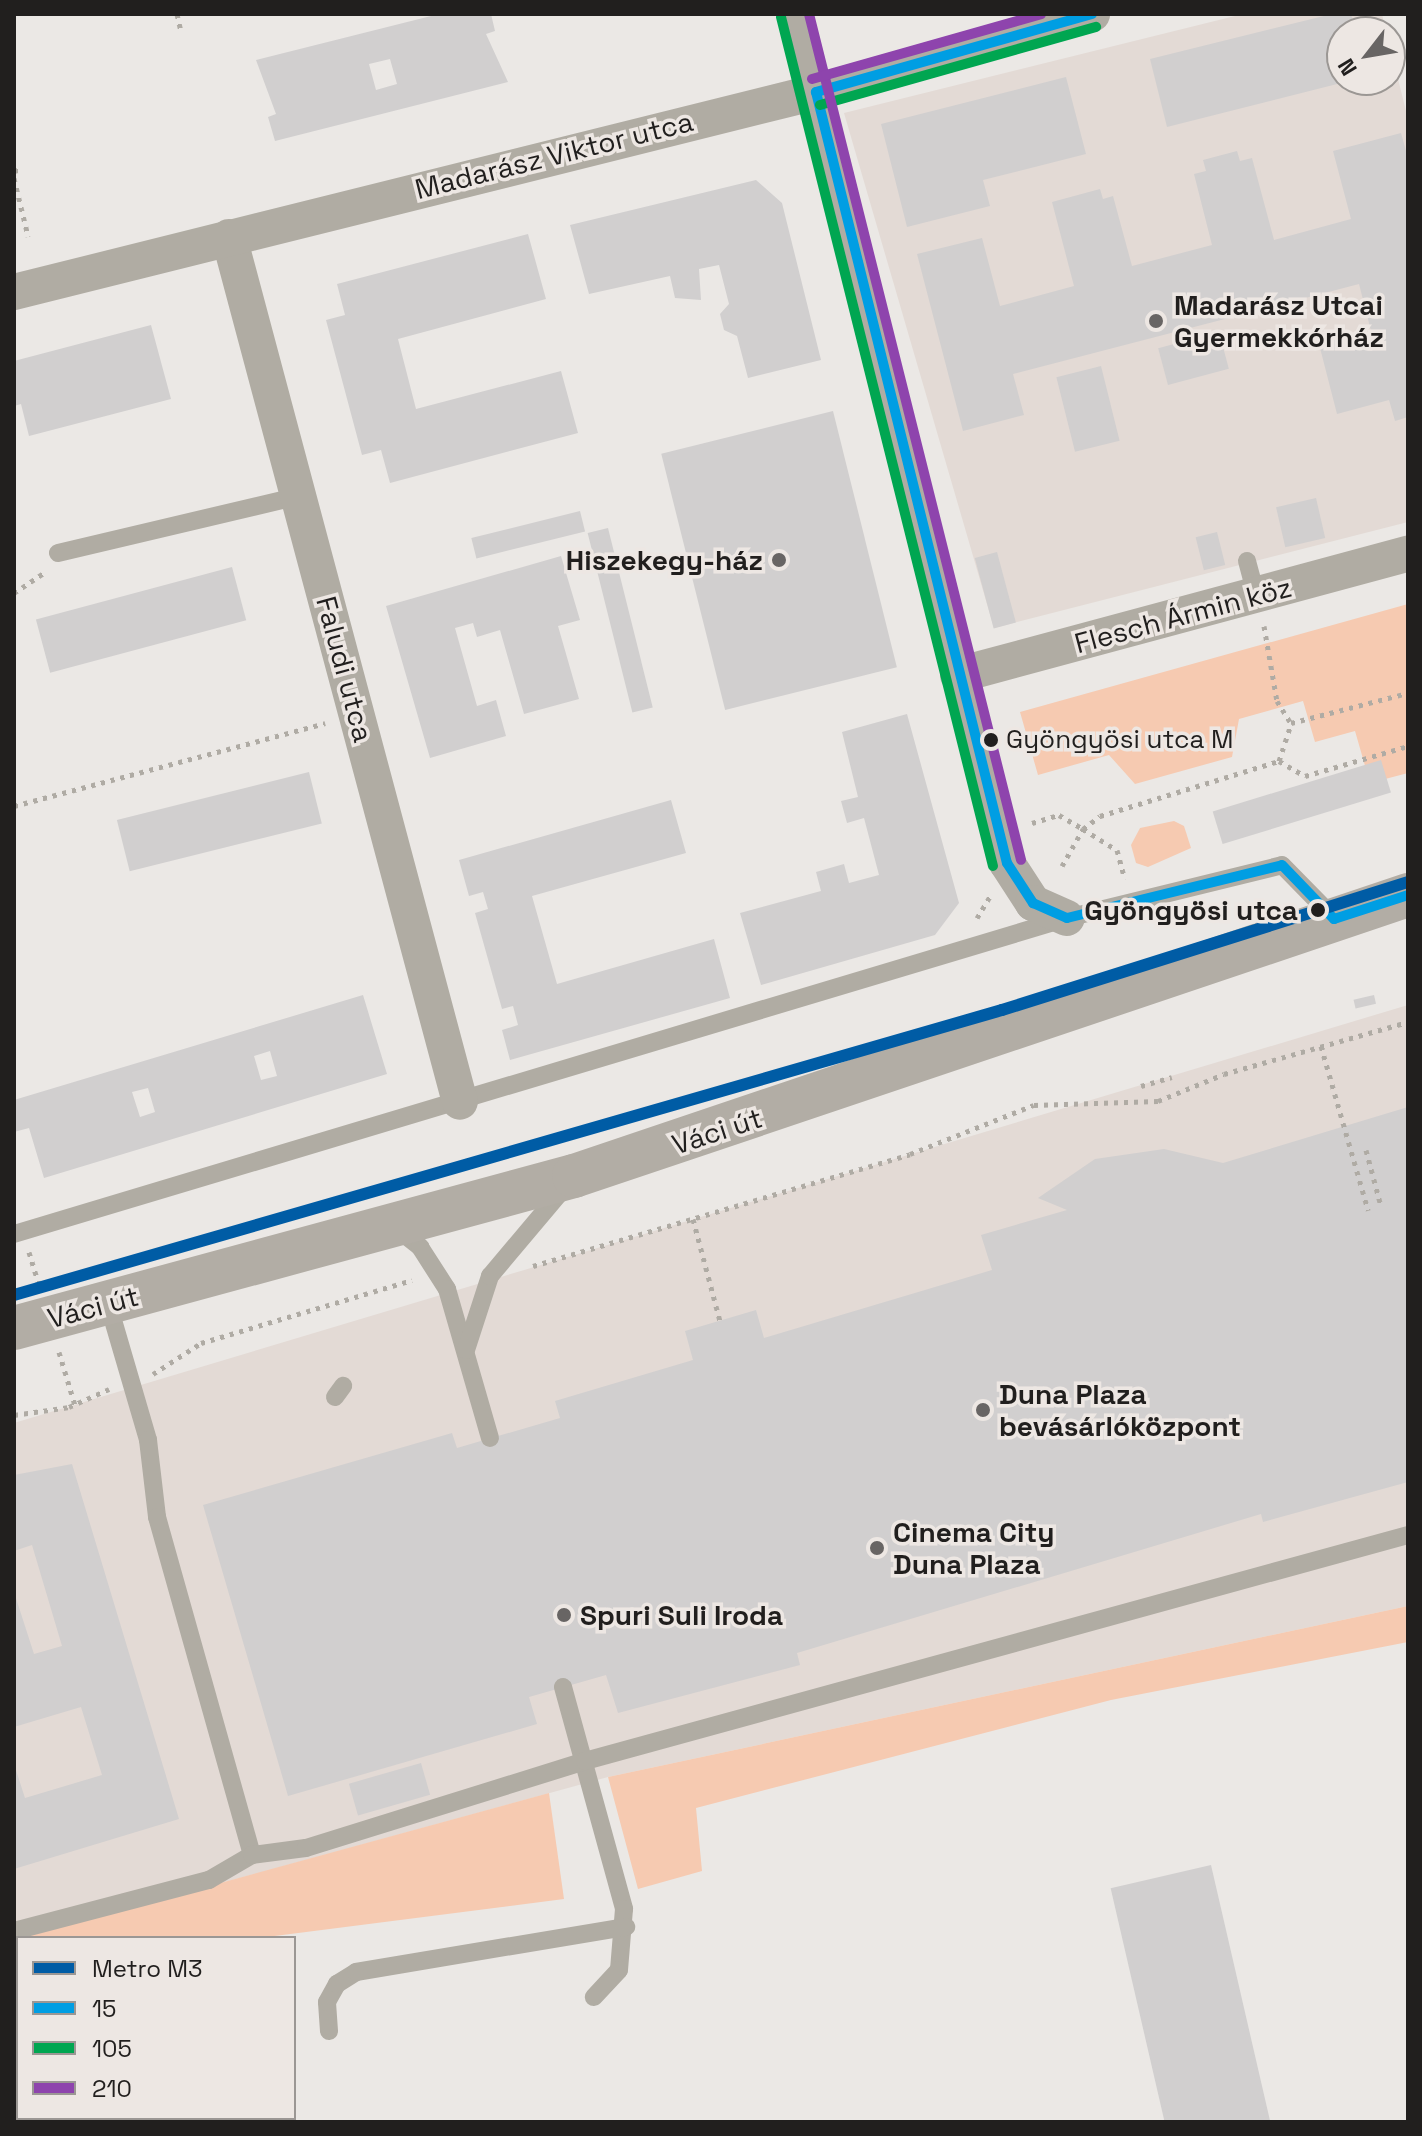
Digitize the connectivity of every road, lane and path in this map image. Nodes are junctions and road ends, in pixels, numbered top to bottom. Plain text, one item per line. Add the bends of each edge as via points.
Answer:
1 (177, 14) edge
2 (795, 14) edge
3 (1092, 14) edge
4 (1010, 24) edge
5 (181, 31) dead end
6 (816, 92) junction
7 (22, 169) dead end
8 (14, 171) edge
9 (14, 178) edge
10 (28, 236) dead end
11 (229, 237) junction
12 (14, 292) edge
13 (299, 496) junction
14 (58, 553) joint
15 (1408, 554) edge
16 (1252, 578) junction
17 (14, 593) edge
18 (958, 675) junction
19 (1408, 693) edge
20 (357, 715) junction
21 (1291, 723) junction
22 (1408, 746) edge
23 (1279, 761) junction
24 (14, 806) edge
25 (1083, 829) junction
26 (1003, 848) junction
27 (1062, 866) dead end
28 (1126, 884) dead end
29 (1408, 895) edge
30 (1067, 918) junction
31 (1334, 919) junction
32 (959, 951) junction
33 (1408, 1022) edge
34 (1321, 1045) junction
35 (1172, 1077) dead end
36 (1141, 1086) dead end
37 (460, 1102) junction
38 (1366, 1150) dead end
39 (574, 1176) junction
40 (1381, 1206) dead end
41 (1368, 1210) dead end
42 (693, 1219) junction
43 (394, 1227) junction
44 (14, 1234) edge
45 (494, 1271) junction
46 (438, 1273) junction
47 (108, 1303) junction
48 (720, 1321) dead end
49 (14, 1328) edge
50 (466, 1352) junction
51 (131, 1382) junction
52 (14, 1415) edge
53 (490, 1438) dead end
54 (1408, 1535) edge
55 (563, 1687) dead end
56 (585, 1761) junction
57 (252, 1855) junction
58 (626, 1927) junction
59 (14, 1931) edge
60 (594, 1997) dead end
61 (329, 2031) dead end

1 - 5 path
2 - 6 street
3 - 4 street, Madarász Viktor utca
4 - 6 street, Madarász Viktor utca
6 - 11 street, Madarász Viktor utca
6 - 18 street
7 - 8 path
9 - 10 path
11 - 12 street, Madarász Viktor utca
11 - 13 street, Faludi utca
13 - 14 lane
13 - 20 street, Faludi utca
14 - 17 path via 51,566
15 - 16 street, Flesch Ármin köz
16 - 18 street, Flesch Ármin köz
16 - 21 path via 1276,670 1277,701
18 - 26 street
19 - 21 path
20 - 24 path
20 - 37 street, Faludi utca
21 - 23 path
22 - 23 path via 1305,776
23 - 25 path via 1148,798
25 - 26 path via 1059,815
25 - 27 path
25 - 28 path via 1117,850
26 - 30 street via 1033,903
26 - 32 path
29 - 31 main road, Váci út
30 - 31 lane via 1282,865
30 - 32 lane
31 - 39 main road, Váci út
32 - 37 lane
33 - 34 path
34 - 41 path
34 - 42 path via 1158,1101 1034,1105 910,1154
35 - 36 path
37 - 44 lane
38 - 40 path
39 - 43 main road, Váci út
39 - 45 lane
42 - 45 path via 544,1261 511,1278
42 - 48 path
43 - 46 lane
43 - 47 main road, Váci út
45 - 50 lane
46 - 50 lane
46 - 51 path via 201,1343
47 - 49 main road, Váci út
47 - 51 lane
50 - 53 lane
51 - 52 path via 75,1405
51 - 57 lane via 148,1440 157,1517
54 - 56 lane
55 - 56 lane
56 - 57 lane via 306,1848
56 - 58 lane
57 - 59 lane via 209,1880
58 - 60 lane via 619,1970
58 - 61 lane via 356,1972 337,1984 327,2002

